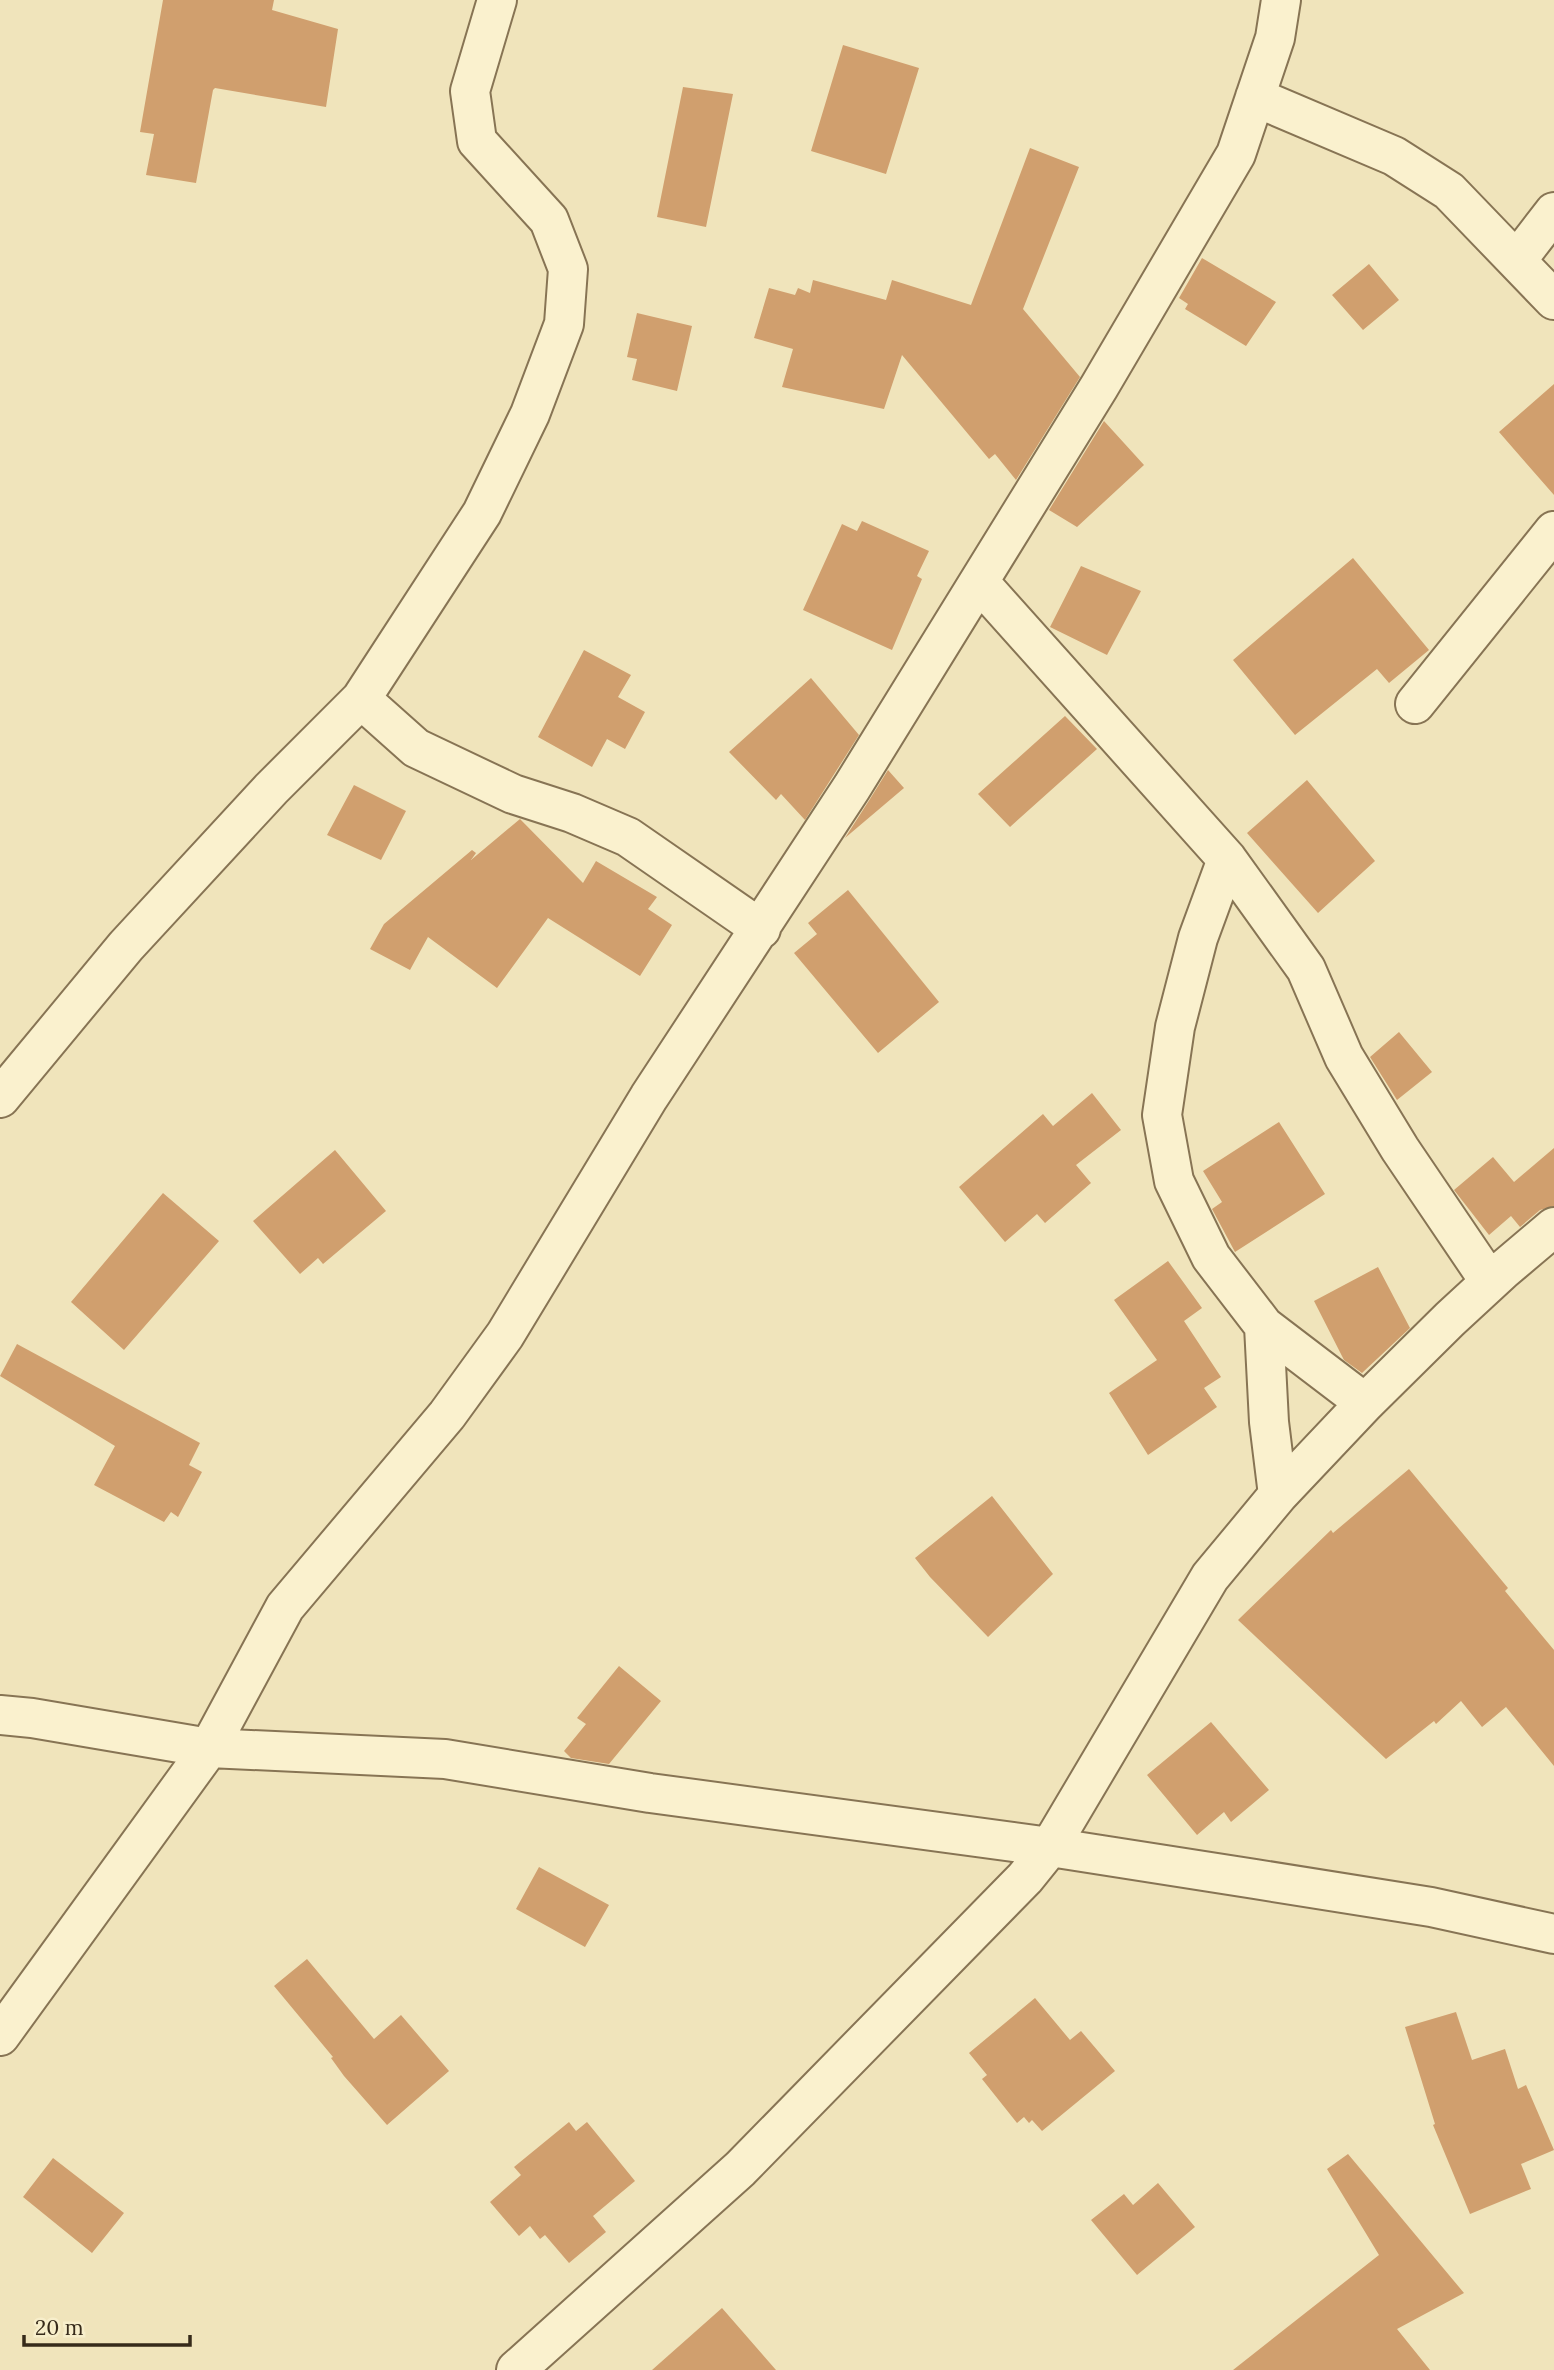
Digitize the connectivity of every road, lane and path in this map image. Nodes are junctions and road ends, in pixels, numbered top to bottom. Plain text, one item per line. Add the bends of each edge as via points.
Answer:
1 (496, 0) edge
2 (1282, 0) edge
3 (1255, 97) junction
4 (1554, 212) edge
5 (1517, 260) junction
6 (1554, 300) edge
7 (1554, 531) edge
8 (980, 583) junction
9 (362, 699) junction
10 (1415, 704) dead end
11 (1227, 859) junction
12 (761, 929) junction
13 (0, 1098) edge
14 (1554, 1227) edge
15 (1490, 1282) junction
16 (1264, 1326) junction
17 (1366, 1404) junction
18 (1278, 1495) junction
19 (0, 1715) edge
20 (209, 1748) junction
21 (1050, 1847) junction
22 (1554, 1934) edge
23 (0, 2036) edge
24 (516, 2370) edge

1 - 9 street via 470,91 477,141 549,220 568,270 564,324 530,414 482,513
2 - 3 street
3 - 5 street via 1394,156 1449,191
3 - 8 street via 1236,153
4 - 5 street
5 - 6 street
7 - 10 street
8 - 11 street
8 - 12 street
9 - 12 street via 416,748 513,794 628,837
9 - 13 street via 271,789 126,946
11 - 15 street via 1306,969 1344,1057
11 - 16 street via 1181,1001 1163,1115 1174,1181 1211,1256
12 - 20 street via 649,1097 506,1335 447,1415 285,1607
14 - 15 street
15 - 17 street
16 - 17 street
16 - 18 street
17 - 18 street
18 - 21 street via 1210,1577
19 - 20 street
20 - 21 street via 446,1759 650,1793
20 - 23 street
21 - 22 street via 1432,1908
21 - 24 street via 740,2169

